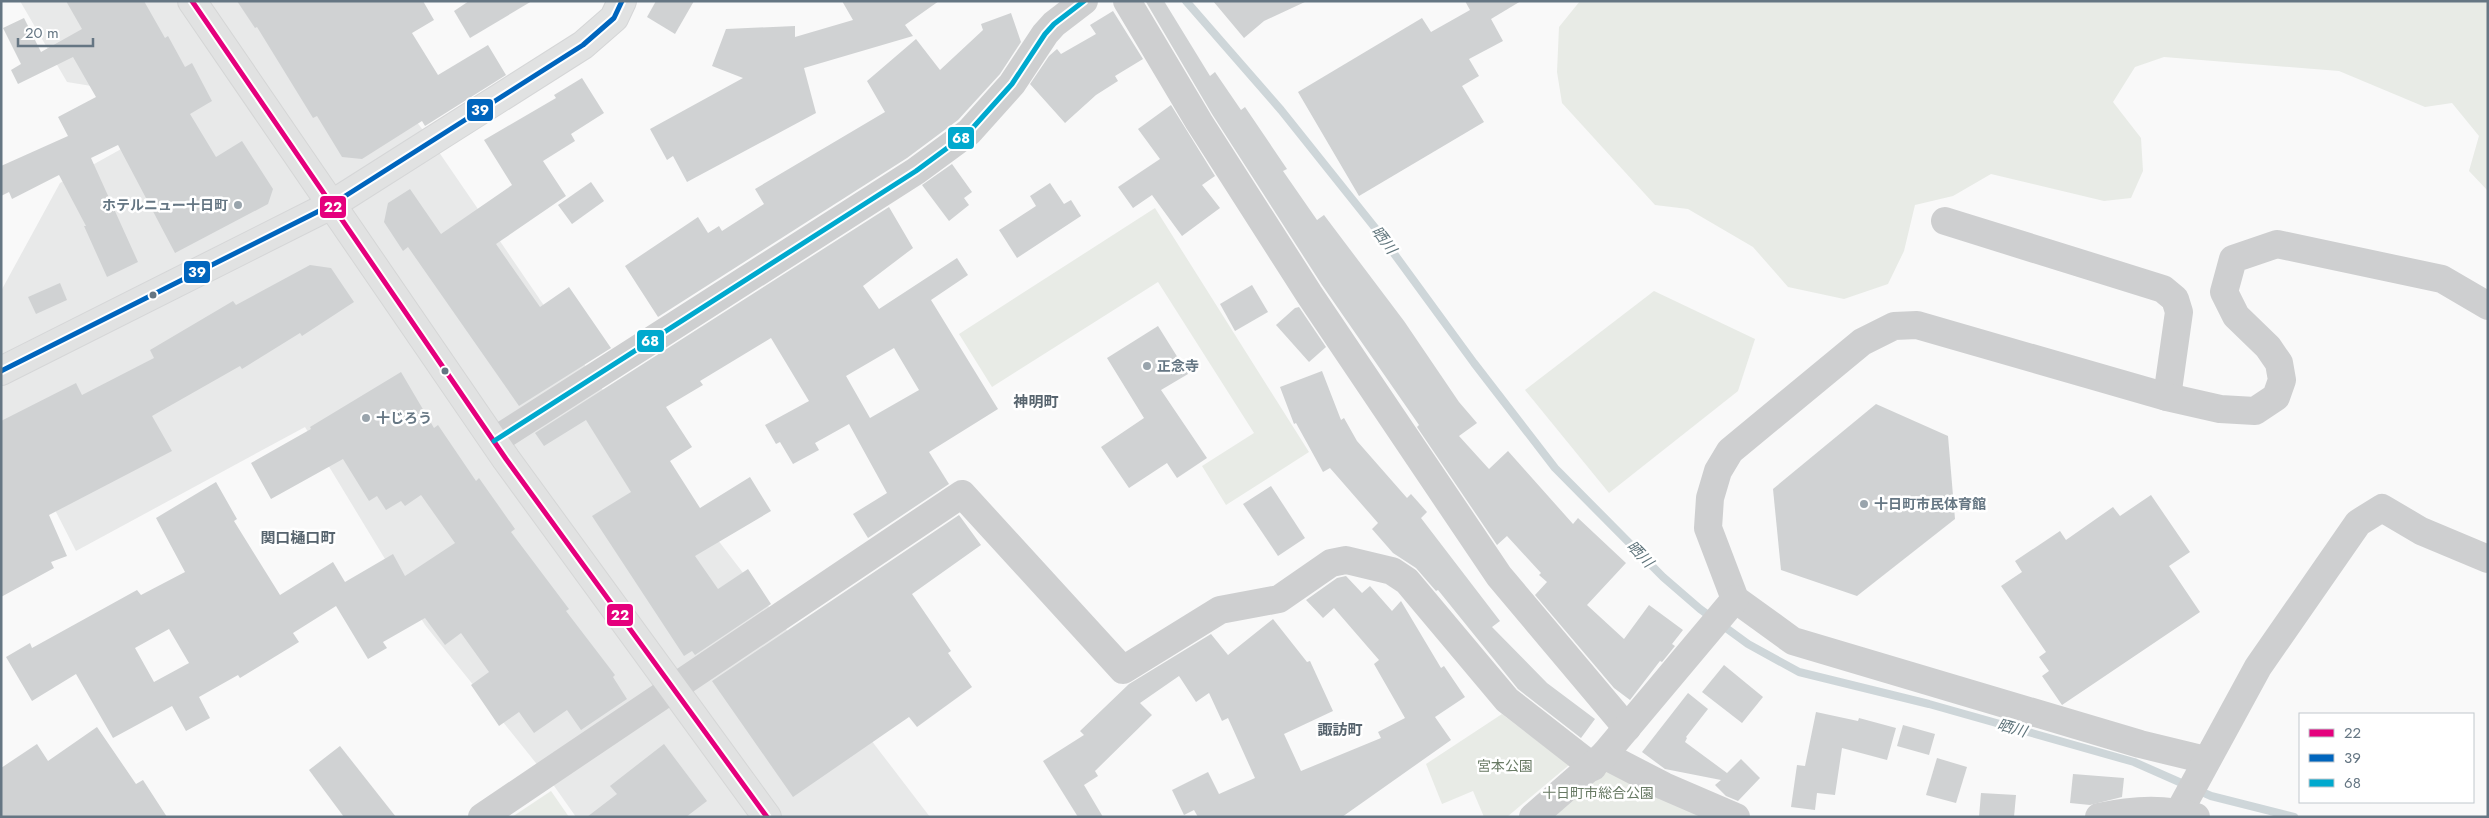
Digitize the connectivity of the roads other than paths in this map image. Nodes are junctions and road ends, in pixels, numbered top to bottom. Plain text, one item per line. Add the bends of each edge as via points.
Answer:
1 (192, 1) edge
2 (622, 1) edge
3 (1084, 1) edge
4 (1127, 1) edge
5 (331, 206) junction
6 (1945, 220) dead end
7 (2484, 296) edge
8 (1, 371) edge
9 (2168, 397) junction
10 (494, 441) junction
11 (2488, 559) edge
12 (1731, 605) junction
13 (674, 688) junction
14 (1627, 728) junction
15 (2206, 760) junction
16 (1598, 761) junction
17 (2188, 814) edge
18 (482, 817) edge
19 (768, 817) edge
20 (1533, 817) edge
21 (1736, 817) edge
22 (2099, 817) edge

1 - 5 main road
2 - 5 main road via 614,18 583,45
3 - 10 street via 1049,29 1012,84 969,132 916,171
4 - 14 street via 1199,122 1309,294 1499,576
5 - 8 main road
5 - 10 main road
6 - 9 street via 2163,289 2175,299 2178,312
7 - 9 street via 2442,279 2277,244 2232,259 2224,292 2236,316 2268,347 2278,363 2282,380 2276,397 2255,411 2220,409
9 - 12 street via 1917,325 1894,326 1862,342 1730,451 1718,470 1710,498 1708,528
10 - 13 main road
11 - 15 street via 2421,531 2382,508 2358,523 2265,656
12 - 14 street
12 - 15 street via 1793,641 2140,744
13 - 16 street via 962,494 1122,670 1220,610 1279,599 1331,563 1346,560 1392,571 1407,581 1507,700
13 - 18 street
13 - 19 main road
14 - 16 street
15 - 17 street
16 - 20 street
16 - 21 street
17 - 22 street via 2117,813

